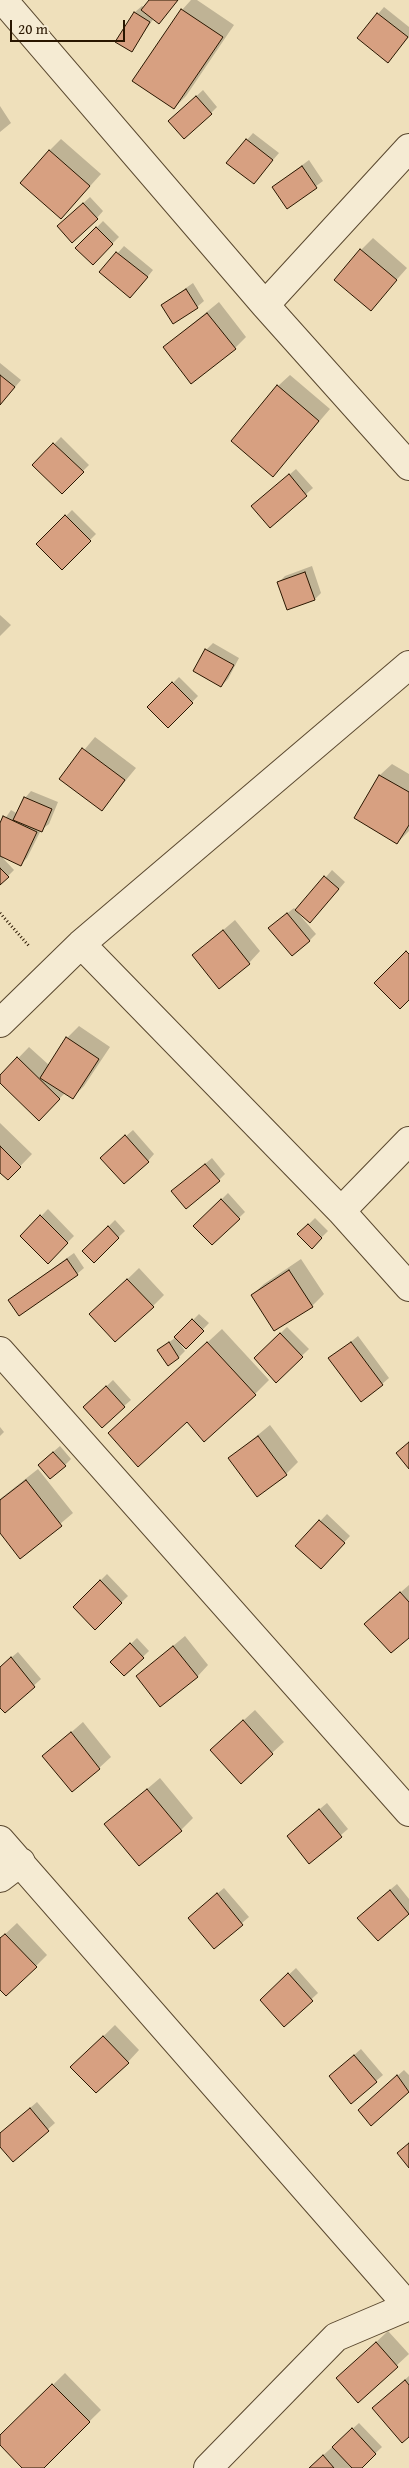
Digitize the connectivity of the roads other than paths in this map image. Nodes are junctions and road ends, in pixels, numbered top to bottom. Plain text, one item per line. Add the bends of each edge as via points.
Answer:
1 (3, 0) edge
2 (409, 148) edge
3 (264, 305) junction
4 (409, 466) edge
5 (409, 665) edge
6 (81, 944) junction
7 (0, 1023) edge
8 (409, 1141) edge
9 (341, 1210) junction
10 (409, 1287) edge
11 (0, 1352) edge
12 (409, 1812) edge
13 (0, 1840) edge
14 (10, 1870) edge
15 (409, 2306) edge
16 (208, 2468) edge

1 - 3 street
2 - 3 street
3 - 4 street
5 - 6 street
6 - 7 street
6 - 9 street
8 - 9 street
9 - 10 street
11 - 12 street
13 - 14 street
14 - 15 street
15 - 16 street via 336,2336

